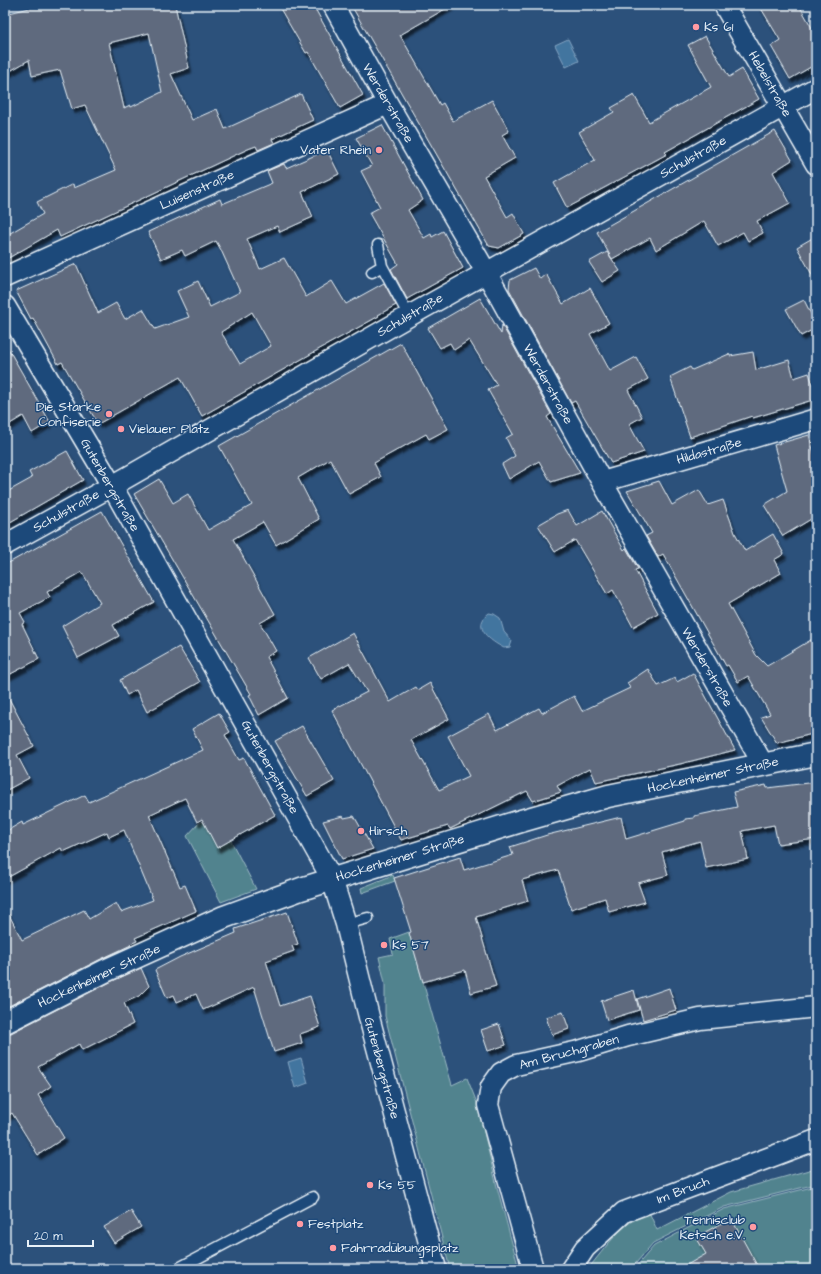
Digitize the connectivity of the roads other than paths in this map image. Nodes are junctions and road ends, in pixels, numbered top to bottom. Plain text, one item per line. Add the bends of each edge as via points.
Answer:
1 (333, 5) edge
2 (724, 5) edge
3 (816, 88) edge
4 (388, 104) junction
5 (783, 107) junction
6 (816, 164) edge
7 (378, 245) dead end
8 (382, 266) junction
9 (372, 272) dead end
10 (486, 272) junction
11 (5, 276) edge
12 (5, 306) edge
13 (409, 316) junction
14 (816, 419) edge
15 (602, 482) junction
16 (112, 486) junction
17 (5, 545) edge
18 (816, 754) edge
19 (763, 764) junction
20 (332, 879) junction
21 (368, 918) dead end
22 (346, 924) junction
23 (816, 1007) edge
24 (5, 1022) edge
25 (816, 1140) edge
26 (313, 1197) dead end
27 (177, 1269) edge
28 (436, 1269) edge
29 (533, 1269) edge
30 (571, 1269) edge

1 - 4 street, Werderstraße
2 - 5 street, Hebelstraße
3 - 5 street, Schulstraße
4 - 10 street, Werderstraße
4 - 11 street, Luisenstraße
5 - 6 street, Hebelstraße
5 - 10 street, Schulstraße
7 - 8 lane
8 - 9 lane
8 - 13 lane
10 - 13 street, Schulstraße
10 - 15 street, Werderstraße
12 - 16 street, Gutenbergstraße
13 - 16 street, Schulstraße
14 - 15 street, Hildastraße
15 - 19 street, Werderstraße
16 - 17 street, Schulstraße
16 - 20 street, Gutenbergstraße
18 - 19 street, Hockenheimer Straße
19 - 20 street, Hockenheimer Straße via 608,796
20 - 22 street, Gutenbergstraße
20 - 24 street, Hockenheimer Straße via 224,917 105,971
21 - 22 lane
22 - 28 street, Gutenbergstraße
23 - 29 street, Am Bruchgraben via 685,1022 516,1065 502,1073 492,1087 488,1105
25 - 30 street, Im Bruch via 624,1212 585,1248
26 - 27 lane

